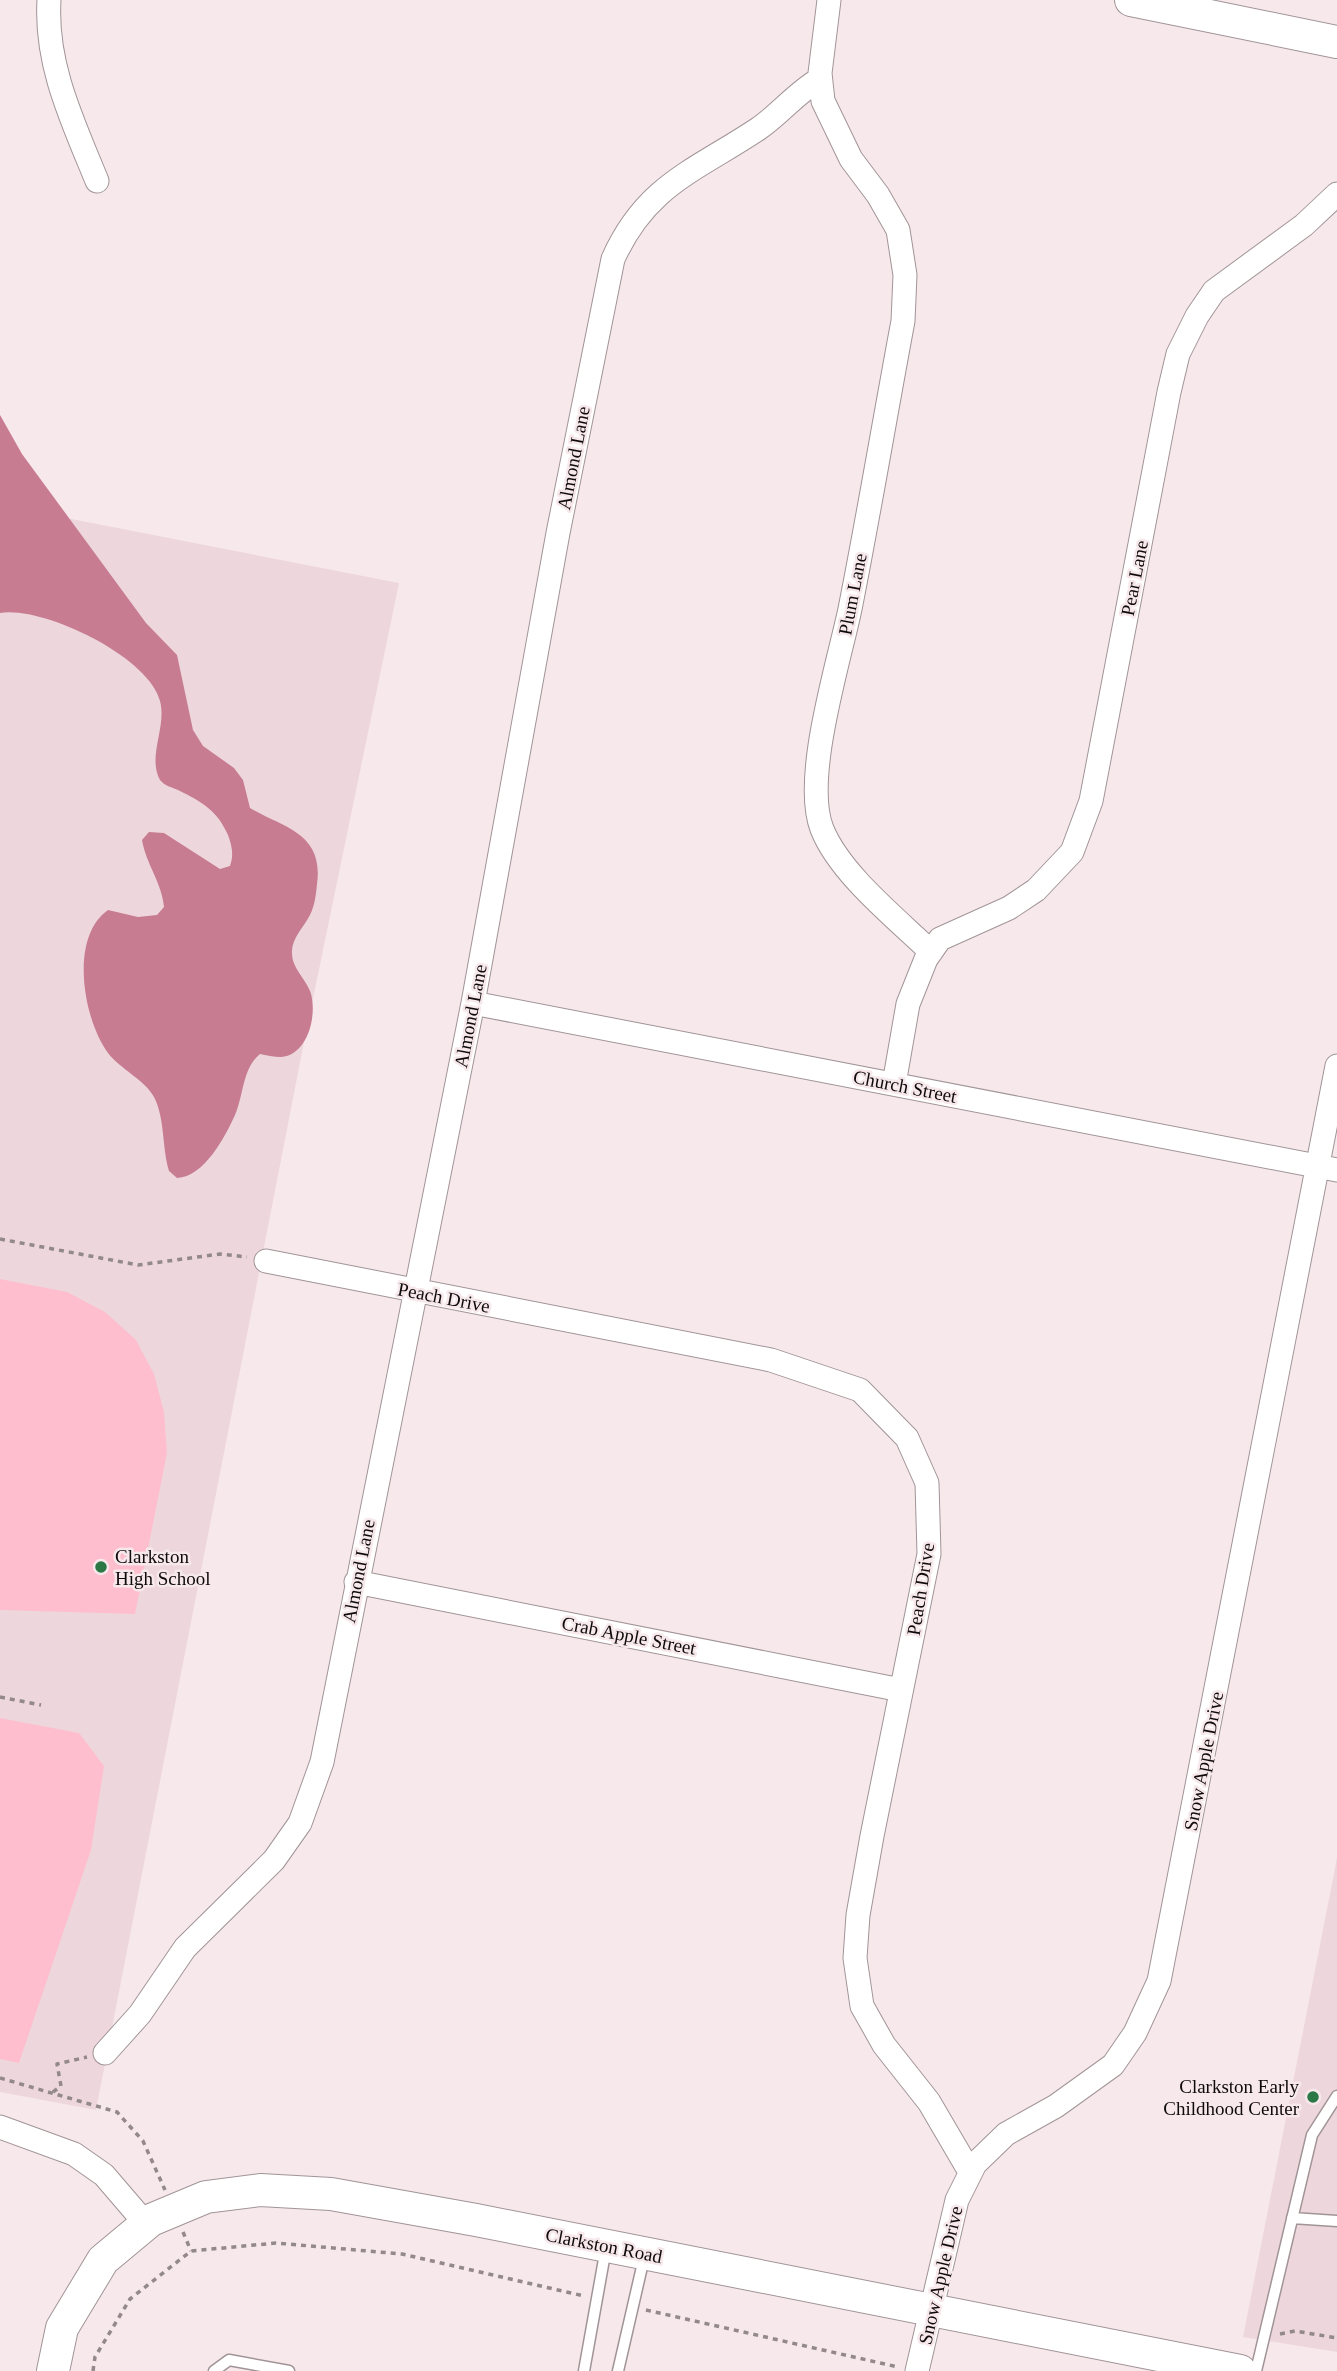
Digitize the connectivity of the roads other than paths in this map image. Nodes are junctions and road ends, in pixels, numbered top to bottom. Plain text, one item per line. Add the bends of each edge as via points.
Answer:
1 (49, 0) edge
2 (829, 0) edge
3 (1131, 0) edge
4 (1337, 42) edge
5 (820, 79) junction
6 (97, 181) dead end
7 (1337, 194) edge
8 (931, 952) junction
9 (473, 1003) junction
10 (1337, 1066) edge
11 (894, 1084) junction
12 (1327, 1168) edge
13 (266, 1261) road end
14 (414, 1291) junction
15 (356, 1582) junction
16 (901, 1690) junction
17 (105, 2053) road end
18 (1337, 2096) edge
19 (0, 2127) edge
20 (970, 2172) junction
21 (1292, 2218) junction
22 (1337, 2221) edge
23 (146, 2224) junction
24 (607, 2246) junction
25 (645, 2253) junction
26 (933, 2310) junction
27 (910, 2370) edge
28 (53, 2371) edge
29 (214, 2371) edge
30 (289, 2371) edge
31 (583, 2371) edge
32 (618, 2371) edge
33 (1240, 2371) edge
34 (1256, 2371) edge

1 - 6 street via 47,28 53,62 65,106
2 - 5 street
3 - 4 street
5 - 8 street, Plum Lane via 822,101 837,134 898,230 905,275 898,348 821,744 819,812 836,855
5 - 9 street, Almond Lane via 760,128 657,194 625,232 613,258
7 - 8 street, Pear Lane via 1304,225 1214,291 1178,355 1091,801 1072,852 1036,890 1009,908 940,939
8 - 11 street via 908,1004
9 - 11 street, Church Street
9 - 14 street, Almond Lane
10 - 12 street, Snow Apple Drive
11 - 12 street, Church Street
12 - 20 street, Snow Apple Drive via 1159,1981 1135,2033 1113,2065 1056,2106 1006,2134 986,2150
13 - 14 street, Peach Drive
14 - 15 street, Almond Lane
14 - 16 street, Peach Drive via 771,1360 860,1390 908,1438 928,1483 929,1554
15 - 16 street, Crab Apple Street
15 - 17 street, Almond Lane via 322,1762 300,1822 274,1860 185,1948 140,2014
16 - 20 street, Peach Drive via 858,1915 855,1958 862,2006 884,2045 929,2102
18 - 21 lane via 1312,2134
19 - 23 street via 74,2154 104,2175
20 - 26 street, Snow Apple Drive via 957,2200
21 - 22 lane
21 - 34 lane
23 - 24 street, Clarkston Road via 206,2197 284,2191 331,2194
23 - 28 street, Clarkston Road via 103,2260 82,2292 62,2328
24 - 25 street, Clarkston Road
24 - 31 lane
25 - 26 street, Clarkston Road
25 - 32 lane
26 - 27 street, Snow Apple Drive
26 - 33 street, Clarkston Road
29 - 30 lane via 229,2360

